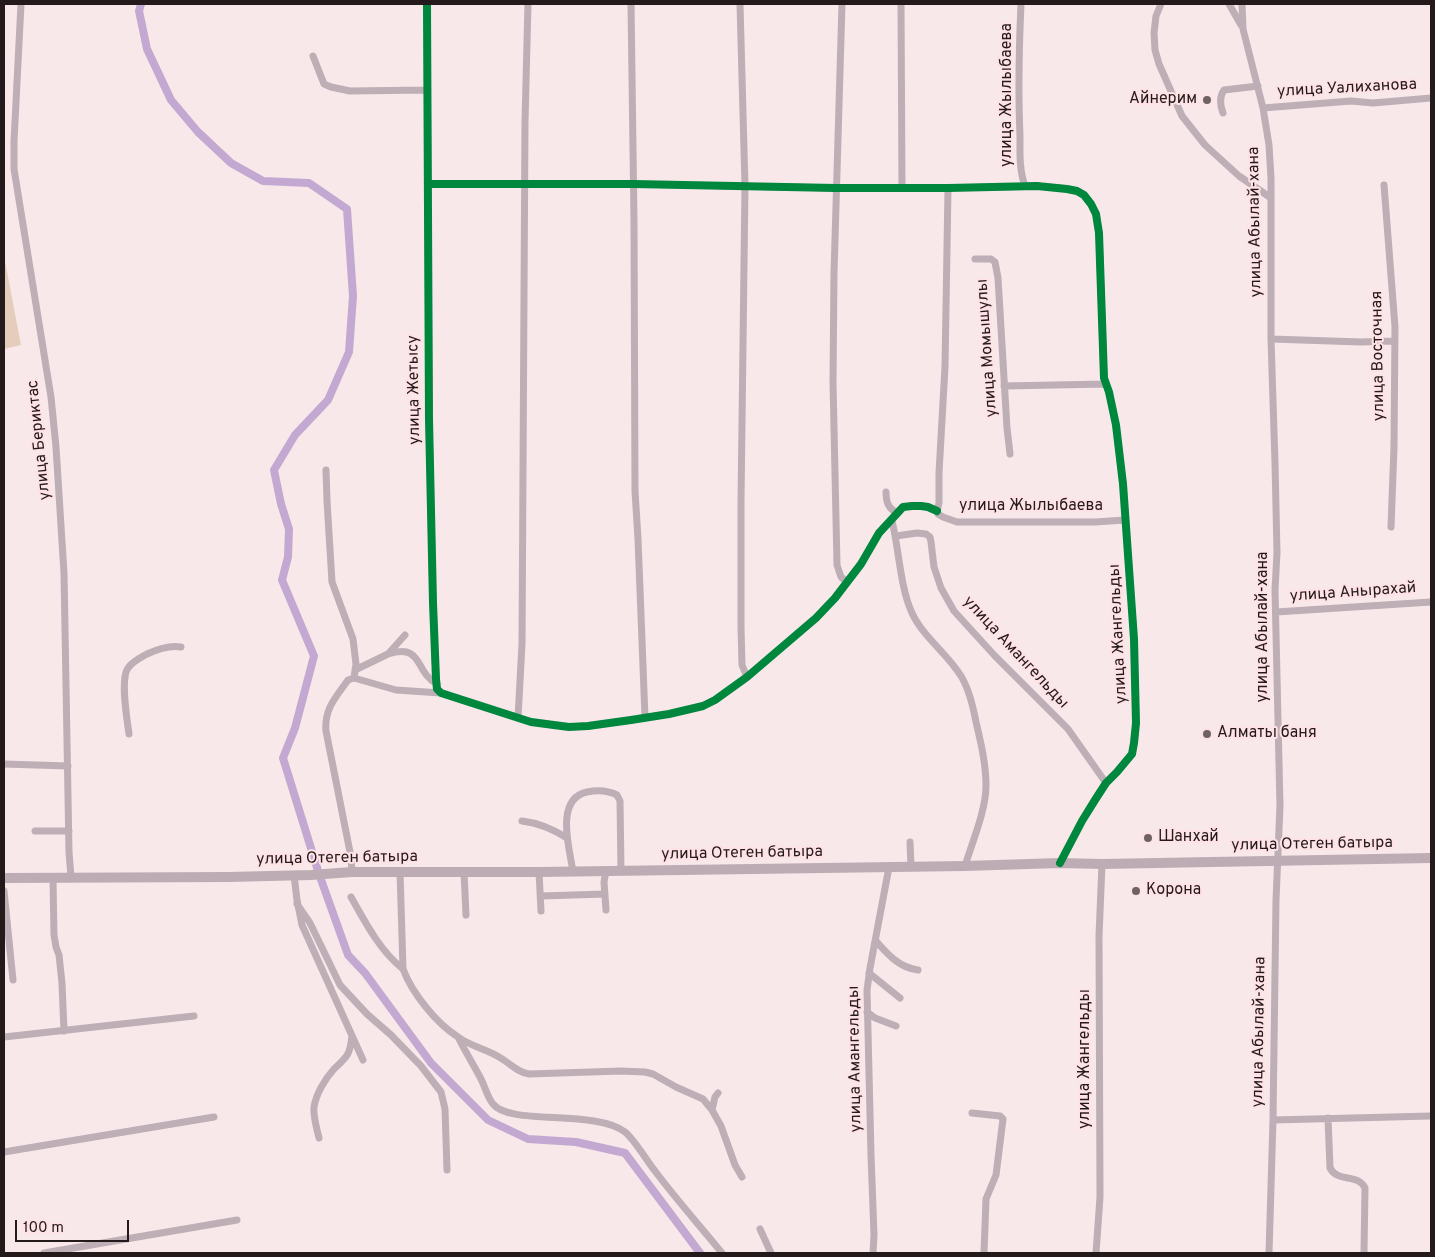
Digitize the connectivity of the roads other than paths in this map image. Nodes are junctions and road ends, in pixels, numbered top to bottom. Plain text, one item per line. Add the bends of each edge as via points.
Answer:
1 (21, 4) edge
2 (426, 4) edge
3 (528, 4) edge
4 (631, 4) edge
5 (740, 4) edge
6 (842, 4) edge
7 (902, 4) edge
8 (1021, 4) edge
9 (1161, 4) edge
10 (1229, 4) edge
11 (1242, 4) edge
12 (1243, 29) junction
13 (313, 56) dead end
14 (1258, 86) junction
15 (427, 90) junction
16 (1431, 98) edge
17 (1263, 108) junction
18 (1223, 113) dead end
19 (428, 184) junction
20 (524, 184) junction
21 (633, 184) junction
22 (1384, 185) dead end
23 (746, 186) junction
24 (1025, 186) junction
25 (836, 188) junction
26 (902, 188) junction
27 (948, 188) junction
28 (1271, 198) junction
29 (975, 259) dead end
30 (1271, 339) junction
31 (1394, 341) junction
32 (1106, 384) junction
33 (1004, 386) junction
34 (1010, 454) dead end
35 (326, 470) dead end
36 (886, 492) dead end
37 (939, 503) junction
38 (928, 507) junction
39 (897, 513) junction
40 (938, 513) junction
41 (892, 520) junction
42 (1125, 520) junction
43 (1391, 526) dead end
44 (896, 536) junction
45 (847, 582) junction
46 (1431, 602) edge
47 (1276, 612) junction
48 (406, 636) dead end
49 (181, 647) dead end
50 (388, 654) junction
51 (354, 674) junction
52 (747, 677) junction
53 (436, 684) junction
54 (441, 693) junction
55 (518, 718) junction
56 (645, 718) junction
57 (129, 734) dead end
58 (4, 764) edge
59 (68, 766) junction
60 (1106, 782) junction
61 (522, 821) dead end
62 (35, 831) dead end
63 (69, 831) junction
64 (567, 838) junction
65 (910, 842) dead end
66 (1431, 858) edge
67 (1277, 860) junction
68 (1060, 863) junction
69 (1102, 864) junction
70 (965, 866) junction
71 (889, 867) junction
72 (911, 867) junction
73 (606, 871) junction
74 (621, 871) junction
75 (352, 872) junction
76 (400, 872) junction
77 (464, 872) junction
78 (539, 872) junction
79 (573, 872) junction
80 (294, 875) junction
81 (71, 877) junction
82 (4, 878) edge
83 (53, 878) junction
84 (4, 891) edge
85 (605, 894) junction
86 (541, 896) junction
87 (351, 897) dead end
88 (297, 904) junction
89 (606, 910) dead end
90 (541, 911) dead end
91 (466, 914) dead end
92 (876, 941) junction
93 (403, 969) junction
94 (918, 970) dead end
95 (869, 973) junction
96 (12, 980) dead end
97 (900, 998) dead end
98 (867, 1012) junction
99 (194, 1016) dead end
100 (896, 1026) dead end
101 (64, 1031) junction
102 (352, 1036) junction
103 (4, 1037) edge
104 (458, 1037) junction
105 (363, 1060) dead end
106 (718, 1093) dead end
107 (712, 1110) junction
108 (972, 1113) dead end
109 (1431, 1116) edge
110 (214, 1117) dead end
111 (1328, 1118) junction
112 (1273, 1120) junction
113 (319, 1138) dead end
114 (4, 1152) edge
115 (448, 1170) dead end
116 (742, 1177) dead end
117 (237, 1220) dead end
118 (760, 1229) dead end
119 (44, 1253) edge
120 (722, 1253) edge
121 (771, 1253) edge
122 (873, 1253) edge
123 (984, 1253) edge
124 (1096, 1253) edge
125 (1269, 1253) edge
126 (1364, 1253) edge

1 - 59 street, улица Бериктас via 14,169 51,397 56,447 64,573
2 - 15 street, улица Жетысу
3 - 20 street
4 - 21 street
5 - 23 street
6 - 25 street
7 - 26 street
8 - 24 street, улица Жылыбаева via 1018,92
9 - 28 street via 1156,16 1155,50 1182,116 1205,145 1239,176
10 - 12 street
11 - 12 street, улица Абылай-хана
12 - 14 street, улица Абылай-хана
13 - 15 street via 324,84 331,87 350,91
14 - 17 street, улица Абылай-хана
14 - 18 street via 1224,90 1220,95
15 - 19 street, улица Жетысу
16 - 17 street, улица Уалиханова
17 - 28 street, улица Абылай-хана via 1269,145
19 - 20 street, улица Жангельды
19 - 53 street, улица Жетысу via 429,419
20 - 21 street, улица Жангельды
20 - 55 street via 522,644
21 - 23 street, улица Жангельды
21 - 56 street via 635,491
22 - 31 street, улица Восточная
23 - 25 street, улица Жангельды
23 - 52 street via 740,502 742,665
24 - 27 street, улица Жангельды
24 - 32 street, улица Жангельды via 1077,191 1084,195 1096,214
25 - 26 street, улица Жангельды
25 - 45 street via 833,382 837,565 841,577
26 - 27 street, улица Жангельды
27 - 37 street
28 - 30 street, улица Абылай-хана
29 - 33 street, улица Момышулы via 996,262
30 - 31 street
30 - 47 street, улица Абылай-хана
31 - 43 street, улица Восточная
32 - 33 street
32 - 42 street, улица Жангельды via 1116,425
33 - 34 street, улица Момышулы
35 - 51 street via 332,582 353,639
36 - 39 street via 887,503
37 - 38 street
37 - 40 street
38 - 39 street via 903,507
38 - 40 street, улица Жылыбаева
39 - 41 street
40 - 42 street, улица Жылыбаева via 958,522
41 - 44 street
41 - 45 street via 879,533
42 - 60 street, улица Жангельды via 1135,648 1136,730 1132,754
44 - 60 street, улица Амангельды via 917,533 930,537 934,567 954,611 1068,729
44 - 70 street via 911,611 961,675 981,741 986,787
45 - 52 street via 816,618
46 - 47 street, улица Анырахай
47 - 67 street, улица Абылай-хана via 1280,806
48 - 50 street
49 - 57 street via 154,650 132,662 126,670 124,688
50 - 51 street
50 - 53 street via 403,650 412,654
51 - 54 street via 396,690
51 - 75 street via 334,699 325,721
52 - 56 street via 703,706
53 - 54 street, улица Жетысу
54 - 55 street
55 - 56 street via 569,727
58 - 59 street
59 - 63 street, улица Бериктас
60 - 68 street, улица Жангельды
61 - 64 street via 551,828
62 - 63 street
63 - 81 street, улица Бериктас
64 - 74 street via 566,817 572,802 581,793 609,791 617,795 620,801
64 - 79 street
65 - 72 street
66 - 67 main road, улица Отеген батыра
67 - 69 main road, улица Отеген батыра
67 - 112 street, улица Абылай-хана
68 - 69 main road, улица Отеген батыра
68 - 70 main road, улица Отеген батыра
69 - 124 street, улица Жангельды via 1099,936 1100,1197
70 - 72 main road, улица Отеген батыра
71 - 72 main road, улица Отеген батыра
71 - 74 main road, улица Отеген батыра
71 - 92 street, улица Амангельды
73 - 74 main road, улица Отеген батыра
73 - 79 main road, улица Отеген батыра
73 - 85 street
75 - 76 main road, улица Отеген батыра
75 - 80 main road, улица Отеген батыра
76 - 77 main road, улица Отеген батыра
76 - 93 street
77 - 78 main road, улица Отеген батыра
77 - 91 street
78 - 79 main road, улица Отеген батыра
78 - 86 street
80 - 81 main road, улица Отеген батыра
80 - 88 street
81 - 83 main road, улица Отеген батыра
82 - 83 main road, улица Отеген батыра
83 - 101 street
84 - 96 street
85 - 86 street
85 - 89 street
86 - 90 street
87 - 93 street via 374,936
88 - 102 street via 302,925
88 - 115 street via 310,923 340,985 421,1066 440,1092 445,1109
92 - 94 street via 889,956 908,969
92 - 95 street, улица Амангельды
93 - 104 street via 414,992
95 - 97 street
95 - 98 street, улица Амангельды
98 - 100 street
98 - 122 street, улица Амангельды
99 - 101 street
101 - 103 street
102 - 105 street
102 - 113 street via 348,1054 326,1079 314,1108
104 - 107 street via 529,1074 653,1074 703,1099
104 - 120 street via 498,1108 513,1114 609,1123 626,1132
106 - 107 street
107 - 116 street
108 - 123 street via 1003,1119 996,1175 986,1199
109 - 111 street
110 - 114 street
111 - 112 street
111 - 126 street via 1333,1174 1358,1180 1365,1188
112 - 125 street, улица Абылай-хана
117 - 119 street
118 - 121 street

